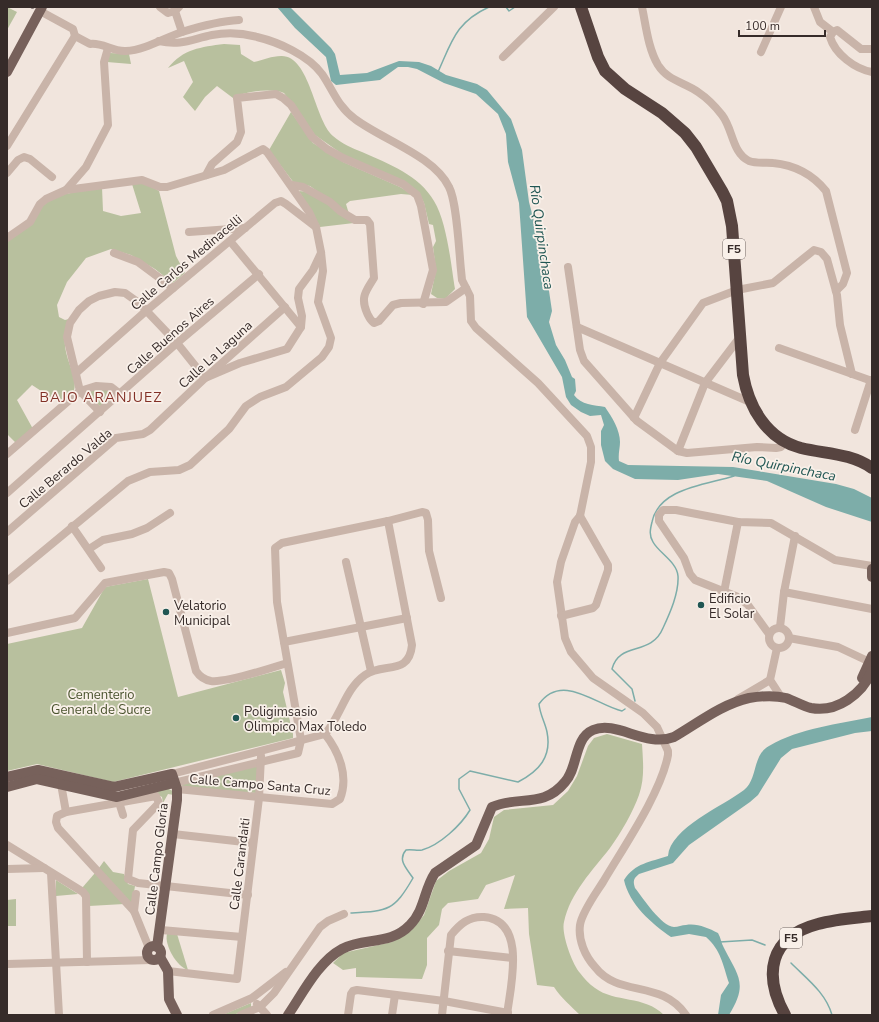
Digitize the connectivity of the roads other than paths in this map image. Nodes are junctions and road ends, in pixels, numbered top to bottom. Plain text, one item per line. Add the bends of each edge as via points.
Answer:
1 (160, 7) edge
2 (554, 7) edge
3 (582, 7) edge
4 (642, 7) edge
5 (781, 7) edge
6 (814, 7) edge
7 (41, 9) edge
8 (177, 9) edge
9 (239, 20) dead end
10 (182, 32) junction
11 (833, 32) junction
12 (75, 36) junction
13 (159, 41) junction
14 (108, 48) junction
15 (872, 49) edge
16 (761, 52) dead end
17 (503, 57) dead end
18 (7, 72) edge
19 (872, 72) edge
20 (7, 146) edge
21 (7, 173) edge
22 (206, 175) junction
23 (52, 177) dead end
24 (292, 185) junction
25 (66, 190) junction
26 (316, 227) junction
27 (245, 228) junction
28 (189, 232) dead end
29 (7, 238) edge
30 (230, 242) junction
31 (321, 252) junction
32 (114, 253) dead end
33 (568, 267) dead end
34 (259, 274) junction
35 (173, 288) junction
36 (466, 288) junction
37 (737, 290) junction
38 (836, 291) junction
39 (423, 304) junction
40 (285, 307) junction
41 (146, 311) junction
42 (301, 327) junction
43 (576, 327) junction
44 (740, 337) junction
45 (177, 343) junction
46 (779, 348) dead end
47 (660, 363) junction
48 (76, 373) junction
49 (852, 374) junction
50 (204, 378) junction
51 (871, 381) edge
52 (705, 382) junction
53 (80, 391) junction
54 (120, 394) junction
55 (750, 402) junction
56 (100, 412) junction
57 (634, 418) junction
58 (855, 430) dead end
59 (143, 434) joint
60 (787, 441) junction
61 (678, 451) junction
62 (7, 454) edge
63 (872, 468) edge
64 (7, 493) edge
65 (170, 513) dead end
66 (580, 516) junction
67 (388, 521) junction
68 (738, 522) junction
69 (72, 526) junction
70 (7, 532) edge
71 (795, 536) junction
72 (89, 549) junction
73 (346, 562) dead end
74 (872, 567) edge
75 (101, 568) dead end
76 (872, 577) edge
77 (7, 581) edge
78 (724, 592) junction
79 (784, 592) junction
80 (441, 598) dead end
81 (872, 609) edge
82 (561, 616) junction
83 (407, 618) junction
84 (360, 627) junction
85 (780, 627) junction
86 (7, 633) edge
87 (769, 634) junction
88 (789, 638) junction
89 (284, 642) junction
90 (777, 648) junction
91 (287, 663) junction
92 (871, 663) edge
93 (372, 671) junction
94 (770, 680) junction
95 (784, 698) junction
96 (731, 703) junction
97 (325, 734) junction
98 (301, 740) junction
99 (661, 741) junction
100 (260, 751) junction
101 (262, 761) junction
102 (7, 777) edge
103 (175, 782) junction
104 (61, 784) junction
105 (7, 787) edge
106 (117, 796) junction
107 (259, 798) junction
108 (66, 812) junction
109 (123, 815) dead end
110 (173, 834) junction
111 (253, 843) junction
112 (7, 845) edge
113 (7, 869) edge
114 (48, 871) junction
115 (166, 885) junction
116 (136, 894) dead end
117 (248, 895) junction
118 (134, 911) junction
119 (344, 914) dead end
120 (872, 916) edge
121 (161, 930) junction
122 (242, 937) junction
123 (448, 951) junction
124 (154, 953) junction
125 (513, 958) junction
126 (87, 962) junction
127 (56, 963) junction
128 (7, 964) edge
129 (293, 966) junction
130 (168, 971) junction
131 (395, 996) junction
132 (252, 998) junction
133 (444, 1001) junction
134 (259, 1011) edge
135 (507, 1014) edge
136 (59, 1015) edge
137 (177, 1015) edge
138 (213, 1015) edge
139 (241, 1015) edge
140 (267, 1015) edge
141 (288, 1015) edge
142 (348, 1015) edge
143 (392, 1015) edge
144 (442, 1015) edge
145 (686, 1015) edge
146 (785, 1015) edge

1 - 8 street via 168,13
2 - 17 street
3 - 37 highway, F5 via 605,71 685,133 722,191 732,226
4 - 38 street via 650,48 657,64 668,77 698,92 712,103 729,125 736,148 741,155 750,161 785,165 800,170 826,191 847,273 843,284
5 - 16 street
6 - 11 street via 820,22
7 - 12 street via 73,29
7 - 18 main road
8 - 10 street
9 - 10 street via 218,22
10 - 13 street
11 - 15 street via 837,30 861,49
11 - 19 street via 830,37 832,43 844,58
12 - 14 street via 90,44 97,43
12 - 20 street
13 - 14 street via 125,51
13 - 36 street via 172,44 234,33 255,36 280,43 317,68 342,109 383,137 434,166 450,187 460,270
14 - 25 street via 104,62 108,125 86,167
21 - 23 street via 24,157
22 - 24 street via 224,170 263,149
22 - 25 street via 167,188 142,180
22 - 39 street via 212,164 237,142 241,132 237,98 276,94 283,98 291,105 312,137 327,149 403,184 417,195 433,270
24 - 26 street
24 - 39 street via 302,187 330,202 355,220 367,220 370,224 374,278 363,297 363,305 370,320 374,323 379,321 393,305
25 - 29 street via 46,199 40,204 30,222
26 - 27 street, Calle Carlos Medinacelli via 281,202 275,203
26 - 31 street
27 - 28 street
27 - 30 street, Calle Carlos Medinacelli
30 - 34 street
30 - 35 street, Calle Carlos Medinacelli
31 - 42 street via 313,270 299,288
31 - 69 street via 323,271 318,302 331,338 329,347 322,357 286,387 260,397 246,406 229,429 190,465 179,470 150,472 137,476
32 - 35 street via 138,262
33 - 43 street
34 - 40 street
34 - 45 street, Calle Buenos Aires
35 - 41 street, Calle Carlos Medinacelli
36 - 39 street via 446,302
36 - 66 street via 470,296 471,322 538,383 587,436 591,447 591,462
37 - 38 street via 773,283 814,250 827,258
37 - 44 highway, F5
37 - 47 street via 703,303
38 - 49 street via 840,325
40 - 42 street
40 - 50 street, Calle La Laguna
41 - 45 street
41 - 48 street, Calle Carlos Medinacelli
41 - 48 street via 125,293 115,292 90,301 79,310 70,323 67,337
42 - 50 street via 287,349
43 - 47 street
43 - 57 street via 584,361
44 - 52 street
44 - 55 highway, F5 via 743,375
45 - 50 street
45 - 54 street, Calle Buenos Aires
46 - 49 street
47 - 52 street
47 - 57 street
48 - 53 street
49 - 51 street
50 - 59 street, Calle La Laguna
51 - 58 street
52 - 55 street
52 - 61 street
53 - 54 street via 96,386 111,387
53 - 56 street
53 - 62 street
54 - 56 street, Calle Buenos Aires
55 - 60 highway, F5 via 763,423
56 - 64 street, Calle Buenos Aires
57 - 61 street
59 - 70 street, Calle Berardo Valda via 116,438
60 - 61 street via 782,447 776,448 757,447 687,453
60 - 63 highway, F5 via 800,447 855,458
65 - 72 street via 147,528 103,540
66 - 82 street via 575,522 558,575
66 - 82 street via 608,565 608,570 593,608
67 - 80 street via 426,513 429,551
67 - 83 street
67 - 89 street via 282,543 275,548 277,602
68 - 71 street via 771,523
68 - 78 street
68 - 78 street via 669,509 659,514 659,521 684,558 690,574 695,580
69 - 72 street
69 - 77 street
71 - 74 street via 835,560
71 - 79 street
72 - 75 street
73 - 84 street
74 - 76 main road
78 - 87 street via 748,605
79 - 81 street
79 - 85 street
82 - 99 street via 565,638 578,660 593,678 643,713 657,727
83 - 84 street
83 - 93 street via 412,645 408,660 400,666
84 - 89 street
84 - 93 street via 364,634
85 - 87 street via 773,629
85 - 88 street via 786,630
86 - 91 street via 75,618 105,582 164,572 169,573 172,579 196,671 200,676 206,680 219,681
87 - 90 street via 770,643
88 - 90 street via 784,646
88 - 92 street via 838,647
89 - 91 street
90 - 94 street
91 - 98 street
92 - 95 main road via 864,687 855,695 831,706 811,708
93 - 97 street via 356,684 334,725
94 - 95 street
94 - 96 street
95 - 96 main road via 761,696
96 - 99 main road via 674,737
97 - 98 street
97 - 107 street, Calle Campo Santa Cruz via 339,756 344,784 340,799 332,804
98 - 100 street
98 - 101 street via 298,752
99 - 141 main road via 607,728 589,732 580,743 570,777 555,792 536,801 505,802 492,807 476,845 435,873 421,910 409,926 385,940 350,946 332,956 321,967
99 - 145 street via 668,755 659,783 580,924 581,941 595,968 608,979 658,992 677,1004
100 - 101 street, Calle Carandaiti
100 - 103 street
101 - 103 street
101 - 107 street, Calle Carandaiti
102 - 106 main road via 38,770
103 - 106 main road
103 - 107 street, Calle Campo Santa Cruz
103 - 110 main road, Calle Campo Gloria
104 - 105 main road via 37,780
104 - 106 main road
104 - 108 street
106 - 108 street
106 - 109 street
106 - 115 street via 159,798 159,803 133,830 128,879 138,883
107 - 111 street, Calle Carandaiti
108 - 118 street via 57,816 58,828
110 - 111 street
110 - 115 main road, Calle Campo Gloria
111 - 117 street, Calle Carandaiti
112 - 114 street
113 - 114 street
114 - 126 street via 86,896
114 - 127 street
115 - 117 street
115 - 121 main road, Calle Campo Gloria
116 - 118 street
117 - 122 street, Calle Carandaiti
118 - 124 street
119 - 129 street via 320,927
120 - 146 highway, F5 via 818,924 802,930 779,949 772,974 774,987
121 - 122 street
121 - 124 main road, Calle Campo Gloria
122 - 130 street, Calle Carandaiti via 238,979
123 - 125 street
123 - 125 street via 451,935 466,920 475,917 486,918 503,924 507,930
123 - 133 street
124 - 126 street
124 - 130 main road
125 - 135 street via 513,979
126 - 127 street
127 - 128 street
127 - 136 street
129 - 132 street
129 - 134 street
130 - 137 main road via 169,999
131 - 133 street
131 - 142 street via 353,991 350,994
131 - 143 street
132 - 134 street
132 - 138 street
133 - 135 street
133 - 144 street
134 - 139 street
134 - 140 street

